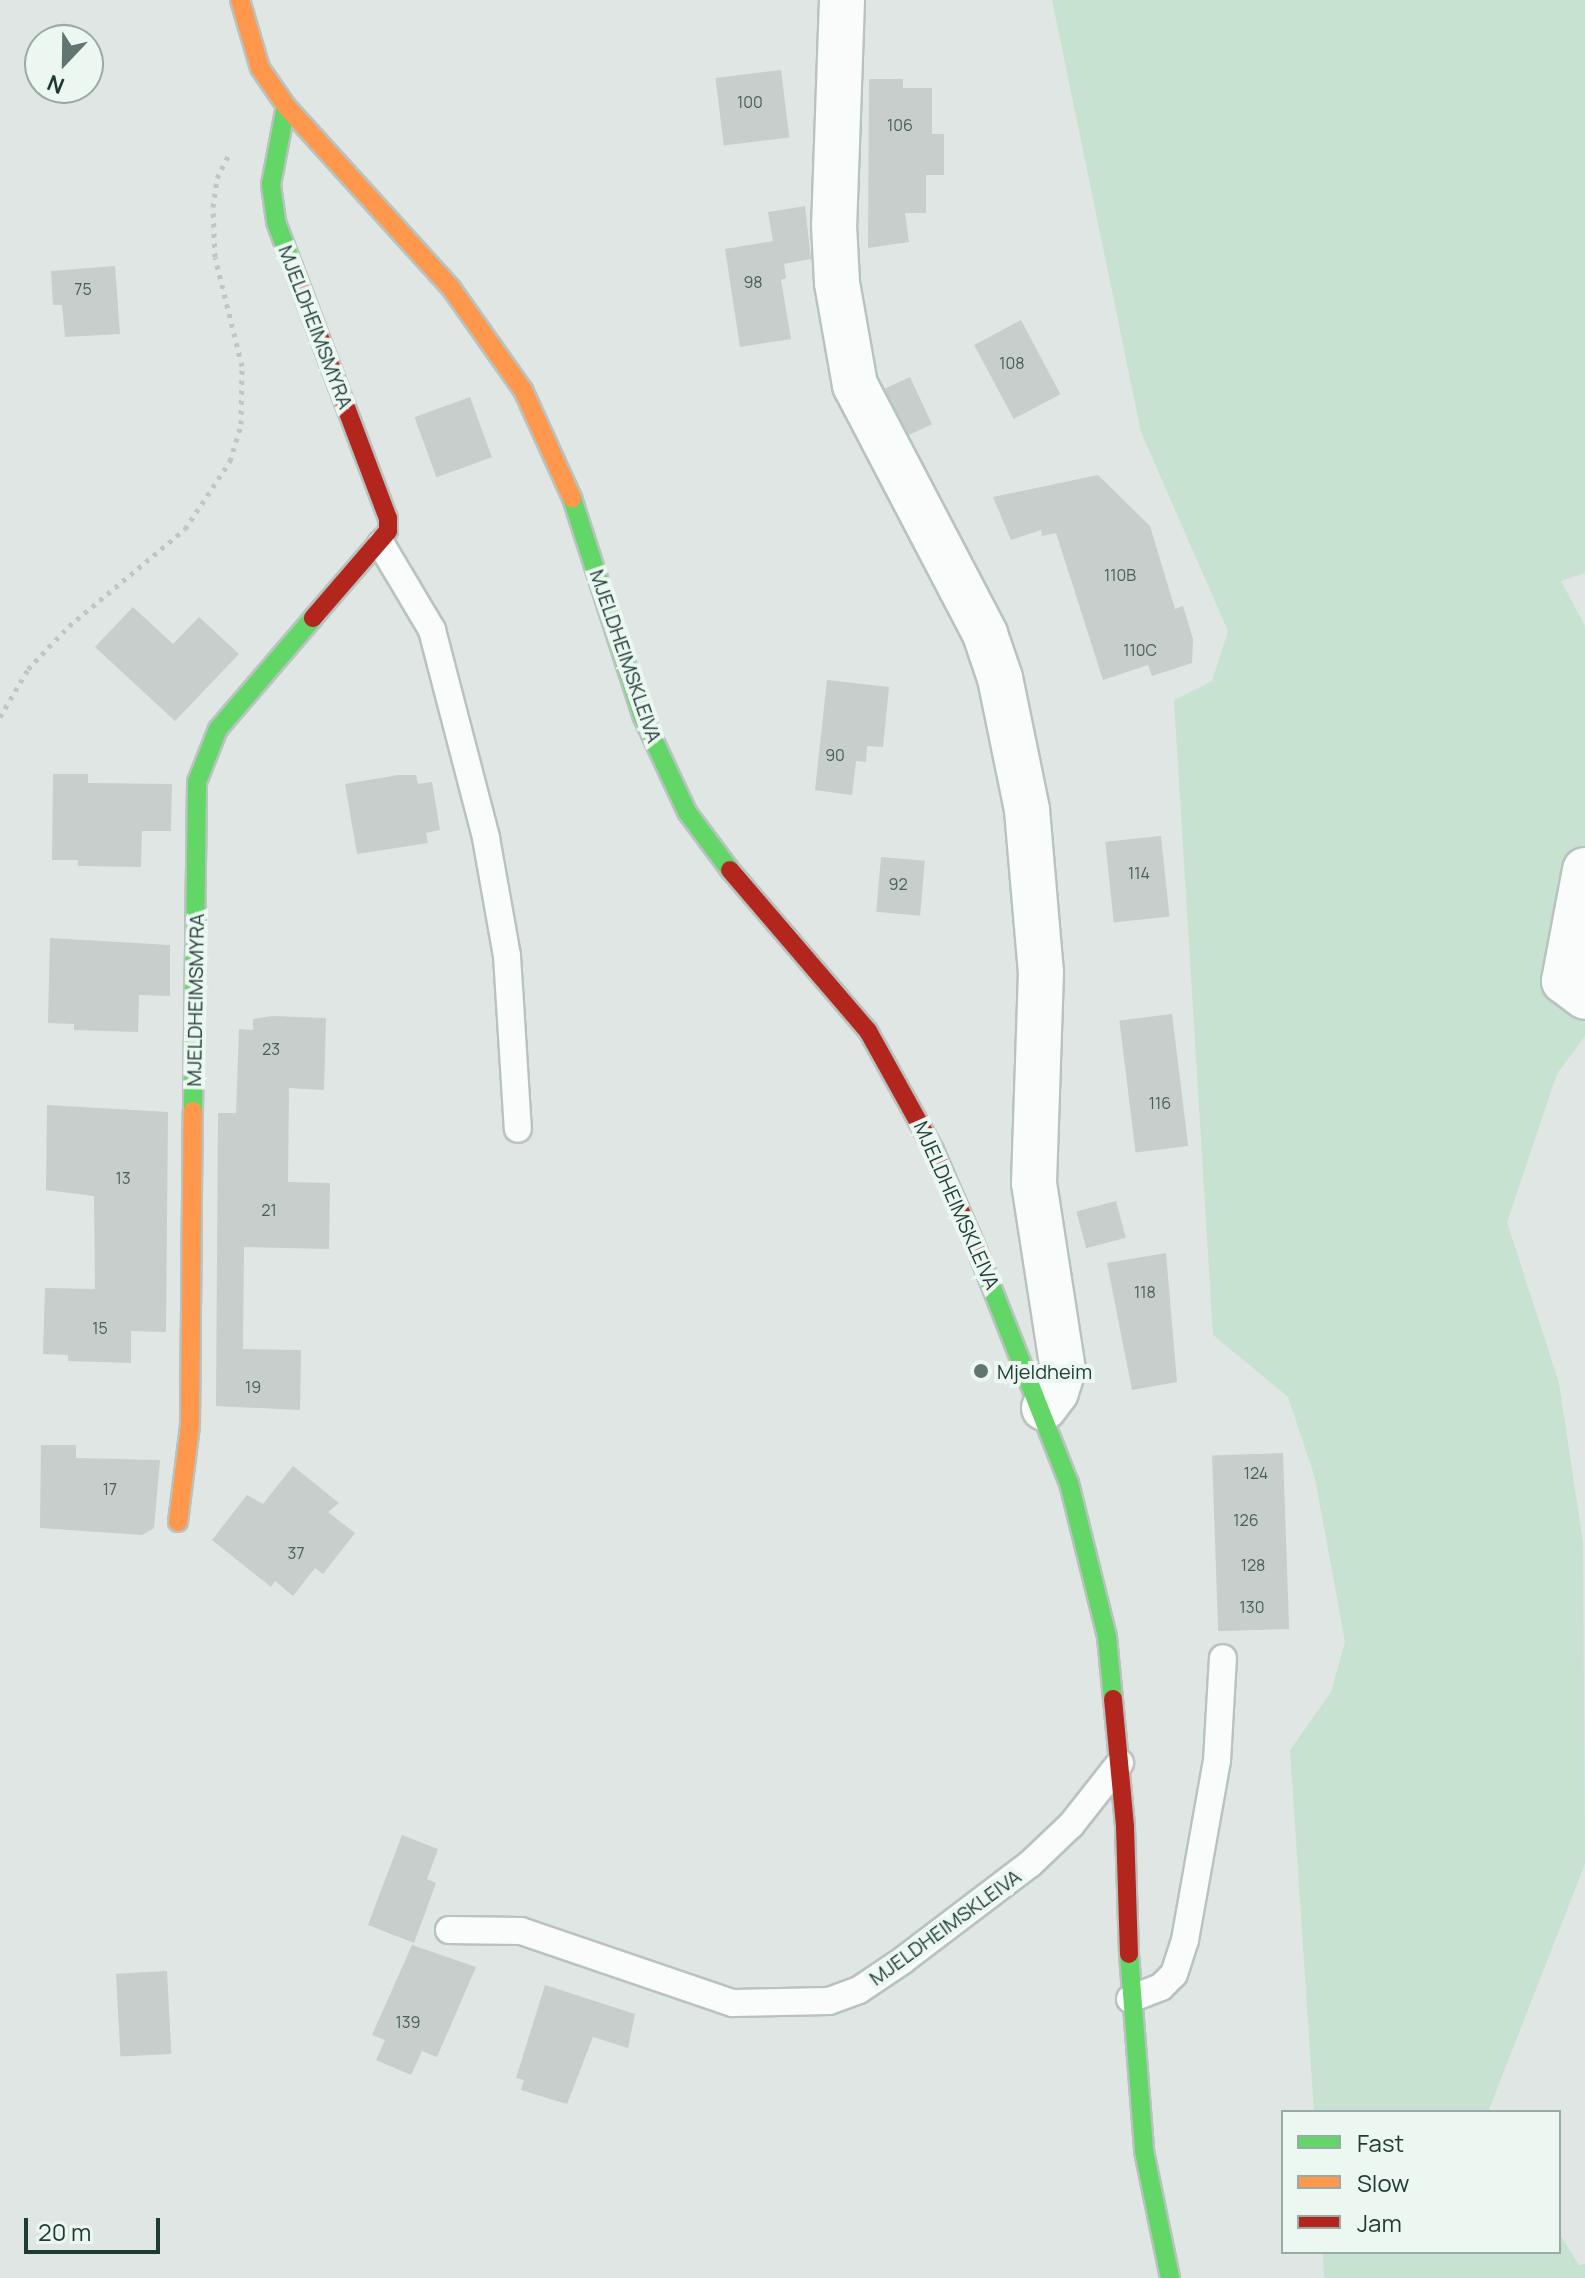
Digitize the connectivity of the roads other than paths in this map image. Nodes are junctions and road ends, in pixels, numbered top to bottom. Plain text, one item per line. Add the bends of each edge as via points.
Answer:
1 (240, 0) edge
2 (842, 0) edge
3 (286, 106) junction
4 (381, 544) junction
5 (1585, 870) edge
6 (1585, 997) edge
7 (518, 1129) dead end
8 (1044, 1408) junction
9 (178, 1522) dead end
10 (1223, 1658) dead end
11 (1120, 1763) junction
12 (449, 1930) dead end
13 (1130, 1999) junction
14 (1170, 2278) edge

1 - 3 main road, MJELDHEIMSKLEIVA via 260,68
2 - 8 street via 834,225 837,283 855,385 985,634 1000,678 1027,810 1041,972 1034,1183 1063,1370
3 - 4 main road, MJELDHEIMSMYRA via 271,185 276,222 388,518
3 - 8 main road, MJELDHEIMSKLEIVA via 451,288 523,390 573,500 642,715 687,812 743,887 839,992 905,1092 973,1234
4 - 7 lane via 432,630 486,838 509,972
4 - 9 main road, MJELDHEIMSMYRA via 218,729 197,782 190,1425
5 - 6 street via 1564,981
8 - 11 main road, MJELDHEIMSKLEIVA via 1084,1537 1107,1637
10 - 13 lane via 1217,1761 1185,1940 1174,1974 1161,1987
11 - 12 lane, MJELDHEIMSKLEIVA via 1071,1825 1030,1864 902,1961 859,1990 829,2001 733,2003 521,1931
11 - 13 main road, MJELDHEIMSKLEIVA
13 - 14 main road, MJELDHEIMSKLEIVA via 1144,2151

